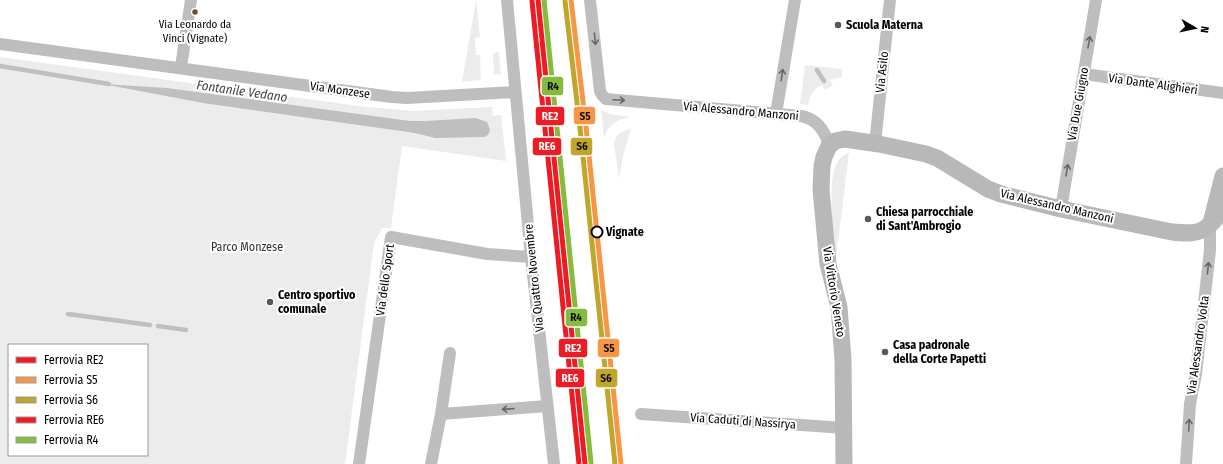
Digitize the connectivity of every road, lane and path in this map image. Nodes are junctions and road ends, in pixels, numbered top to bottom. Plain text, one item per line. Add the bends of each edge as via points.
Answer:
1 (191, 0) edge
2 (507, 0) edge
3 (590, 0) edge
4 (795, 0) edge
5 (890, 0) edge
6 (1096, 0) edge
7 (0, 44) edge
8 (181, 67) junction
9 (1084, 74) junction
10 (515, 92) junction
11 (1223, 93) edge
12 (776, 114) junction
13 (875, 144) junction
14 (829, 146) junction
15 (1223, 176) edge
16 (1061, 209) junction
17 (1223, 210) edge
18 (1210, 226) junction
19 (531, 257) junction
20 (450, 353) dead end
21 (547, 406) junction
22 (441, 414) junction
23 (641, 414) dead end
24 (844, 428) junction
25 (359, 464) edge
26 (431, 464) edge
27 (554, 464) edge
28 (844, 464) edge
29 (1186, 464) edge

1 - 8 street
2 - 10 street, Via Quattro Novembre
3 -> 12 street, Via Alessandro Manzoni via 600,91 603,97 608,100
12 -> 4 street
5 - 13 street, Via Asilo
9 -> 6 street, Via Due Giugno
7 - 8 street, Via Monzese
8 - 10 street, Via Monzese via 392,97
9 - 11 street, Via Dante Alighieri
16 -> 9 street, Via Due Giugno
10 - 19 street, Via Quattro Novembre
12 - 14 street, Via Alessandro Manzoni via 801,116 813,120 825,133
13 - 14 street, Via Alessandro Manzoni via 843,139
13 - 16 street, Via Alessandro Manzoni via 933,157 995,192
14 - 24 street, Via Vittorio Veneto via 822,166 821,190 828,264 839,307
15 - 18 street, Via Alessandro Volta
16 - 18 street, Via Alessandro Manzoni via 1180,233 1201,232
17 - 18 street
29 -> 18 street, Via Alessandro Volta via 1190,404 1196,374 1210,250
19 - 21 street, Via Quattro Novembre
19 - 25 street, Via dello Sport via 487,254 391,237
20 - 22 street
21 -> 22 street
21 - 27 street, Via Quattro Novembre
22 - 26 street
23 - 24 street, Via Caduti di Nassirya
24 - 28 street, Via Vittorio Veneto

